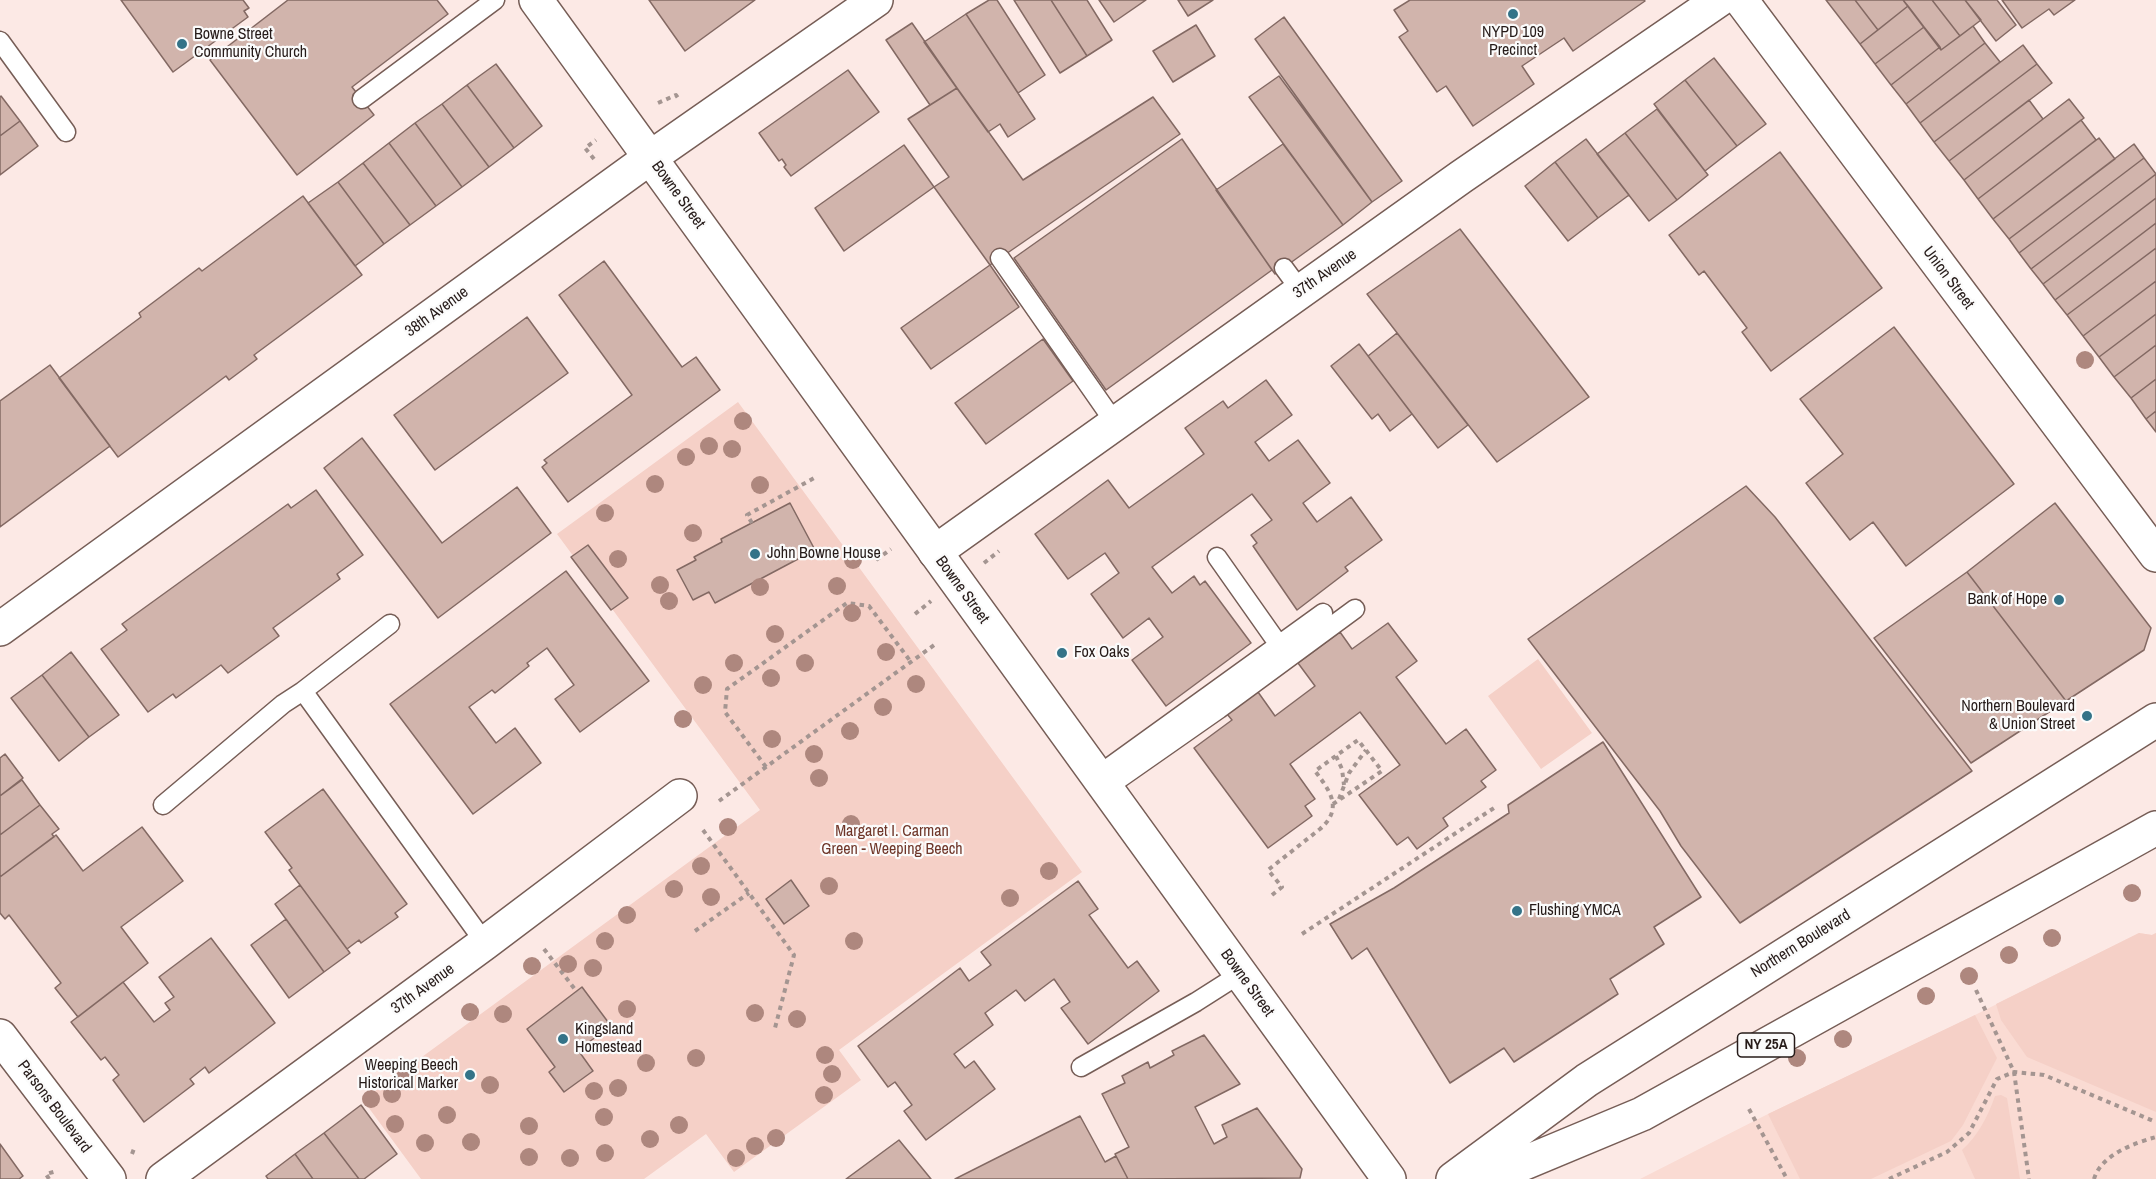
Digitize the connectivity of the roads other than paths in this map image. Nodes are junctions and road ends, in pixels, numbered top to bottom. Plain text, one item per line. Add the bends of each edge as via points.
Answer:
1 (495, 0) edge
2 (536, 0) edge
3 (876, 0) edge
4 (1719, 0) edge
5 (1741, 0) edge
6 (0, 41) edge
7 (362, 99) dead end
8 (66, 132) dead end
9 (651, 157) junction
10 (1000, 258) dead end
11 (1115, 423) junction
12 (935, 552) junction
13 (2156, 555) edge
14 (1218, 557) dead end
15 (1355, 609) dead end
16 (1323, 614) dead end
17 (390, 624) dead end
18 (0, 629) edge
19 (1279, 645) junction
20 (303, 691) junction
21 (2156, 720) edge
22 (1101, 782) junction
23 (680, 796) dead end
24 (163, 804) dead end
25 (2156, 828) edge
26 (485, 943) junction
27 (1240, 974) junction
28 (0, 1036) edge
29 (1081, 1067) dead end
30 (109, 1179) edge
31 (163, 1179) edge
32 (1389, 1179) edge
33 (1453, 1179) edge
34 (1486, 1179) edge

1 - 7 lane
2 - 9 street, Bowne Street
3 - 9 street, 38th Avenue
4 - 11 street, 37th Avenue via 1461,177 1292,280
5 - 13 street, Union Street
6 - 8 lane
9 - 12 street, Bowne Street
9 - 18 street, 38th Avenue
10 - 11 lane
11 - 12 street, 37th Avenue
12 - 22 street, Bowne Street
14 - 19 lane
15 - 22 lane via 1219,709
16 - 19 lane
17 - 20 lane
19 - 22 lane
20 - 24 lane
20 - 26 lane
21 - 33 street, Northern Boulevard via 1587,1080
22 - 27 street, Bowne Street
23 - 26 street, 37th Avenue
25 - 34 street, NY 25A via 1642,1114
26 - 31 street, 37th Avenue
27 - 29 lane
27 - 32 street, Bowne Street
28 - 30 street, Parsons Boulevard

